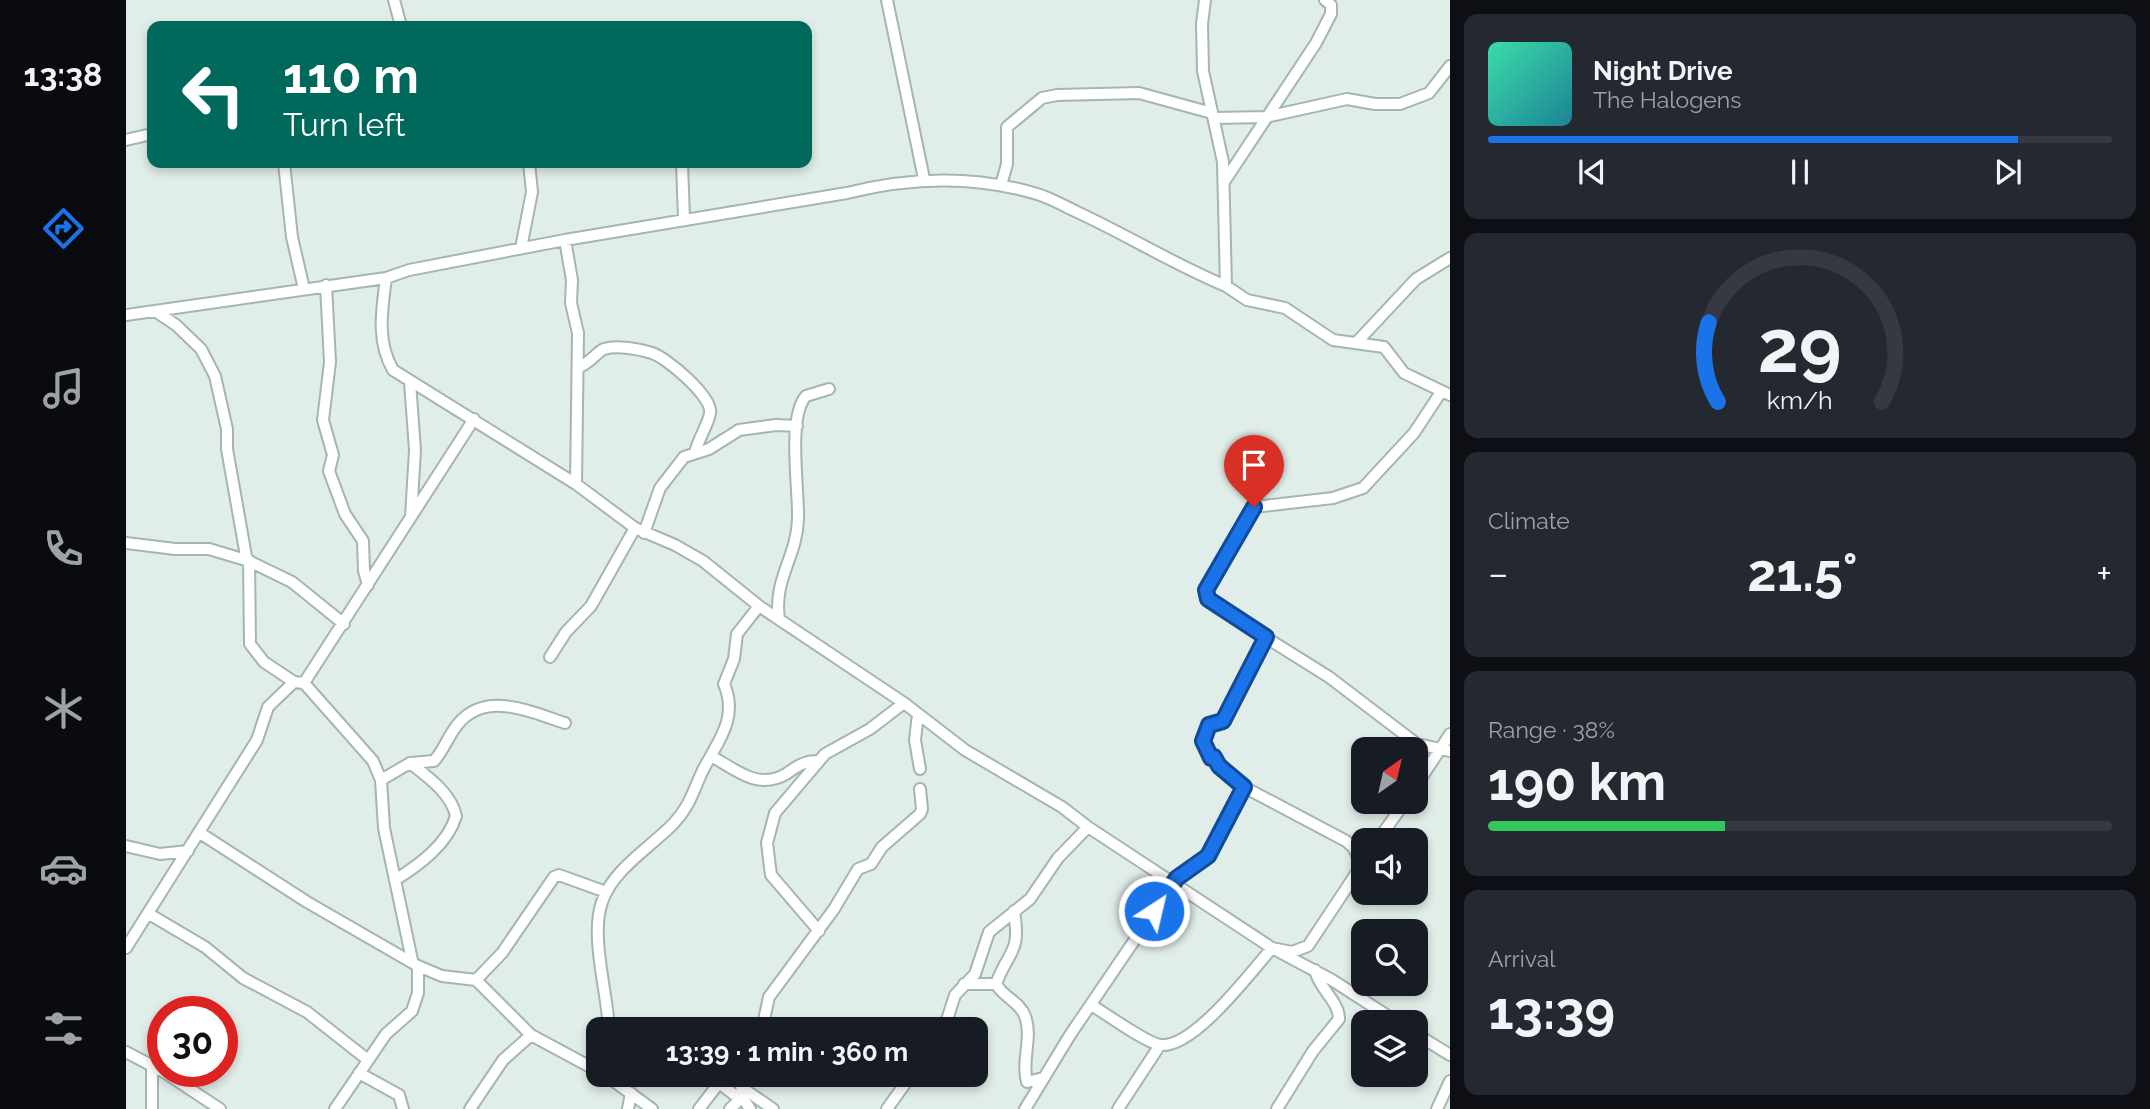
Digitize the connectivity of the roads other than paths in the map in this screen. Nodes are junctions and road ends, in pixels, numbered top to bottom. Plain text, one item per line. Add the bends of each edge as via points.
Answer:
1 (394, 0) edge
2 (887, 0) edge
3 (1205, 0) edge
4 (1325, 0) edge
5 (400, 21) edge
6 (1450, 66) edge
7 (1213, 116) junction
8 (1265, 117) junction
9 (147, 135) edge
10 (126, 140) edge
11 (285, 168) edge
12 (530, 168) edge
13 (682, 168) edge
14 (924, 179) junction
15 (1224, 183) junction
16 (1001, 185) junction
17 (684, 219) junction
18 (565, 240) junction
19 (521, 248) junction
20 (1450, 258) edge
21 (386, 278) junction
22 (326, 285) junction
23 (1226, 286) junction
24 (304, 289) junction
25 (155, 311) junction
26 (126, 314) edge
27 (1356, 343) junction
28 (579, 367) junction
29 (410, 382) junction
30 (829, 389) dead end
31 (1446, 393) edge
32 (474, 419) junction
33 (797, 426) junction
34 (695, 453) junction
35 (576, 484) junction
36 (411, 517) junction
37 (639, 531) junction
38 (126, 543) edge
39 (249, 561) junction
40 (369, 585) junction
41 (759, 606) junction
42 (779, 620) junction
43 (344, 624) junction
44 (1266, 637) junction
45 (550, 657) dead end
46 (299, 682) junction
47 (904, 704) junction
48 (918, 714) junction
49 (565, 723) dead end
50 (1450, 734) edge
51 (1445, 750) edge
52 (713, 757) junction
53 (817, 761) junction
54 (410, 763) junction
55 (920, 769) dead end
56 (1428, 771) edge
57 (381, 780) junction
58 (1244, 787) junction
59 (920, 789) dead end
60 (1088, 827) junction
61 (200, 833) junction
62 (1351, 843) edge
63 (126, 846) edge
64 (188, 851) junction
65 (395, 880) junction
66 (1351, 881) edge
67 (1174, 882) junction
68 (606, 892) junction
69 (1014, 911) junction
70 (149, 914) junction
71 (819, 931) junction
72 (1308, 946) junction
73 (126, 948) edge
74 (1272, 948) junction
75 (415, 963) junction
76 (1313, 969) junction
77 (442, 976) junction
78 (476, 981) junction
79 (964, 984) junction
80 (996, 984) junction
81 (418, 991) junction
82 (1091, 1005) junction
83 (1377, 1010) edge
84 (609, 1017) edge
85 (765, 1017) edge
86 (948, 1017) edge
87 (531, 1035) junction
88 (1428, 1041) edge
89 (1160, 1045) junction
90 (126, 1052) edge
91 (1450, 1055) edge
92 (368, 1060) junction
93 (147, 1062) edge
94 (586, 1065) edge
95 (359, 1073) junction
96 (1043, 1079) junction
97 (1450, 1082) edge
98 (152, 1087) edge
99 (183, 1087) edge
100 (624, 1087) edge
101 (741, 1087) edge
102 (903, 1087) edge
103 (631, 1093) junction
104 (741, 1094) junction
105 (212, 1107) edge
106 (152, 1109) edge
107 (335, 1109) edge
108 (404, 1109) edge
109 (470, 1109) edge
110 (628, 1109) edge
111 (652, 1109) edge
112 (699, 1109) edge
113 (730, 1109) edge
114 (750, 1109) edge
115 (773, 1109) edge
116 (887, 1109) edge
117 (1025, 1109) edge
118 (1118, 1109) edge
119 (1277, 1109) edge
120 (1437, 1109) edge

1 - 5 street
2 - 14 street
3 - 7 street via 1203,71
4 - 8 street via 1331,5 1331,14
6 - 8 street via 1432,91 1417,100 1382,105 1347,99
7 - 8 street
7 - 15 street
7 - 16 street via 1139,93 1042,98 1007,127 1007,163
8 - 15 street
9 - 10 street
11 - 24 street via 292,237
12 - 19 street via 532,192
13 - 17 street
14 - 16 street
14 - 17 street
15 - 23 street
16 - 23 street via 1037,194
17 - 18 street
18 - 19 street
18 - 28 street via 579,333
19 - 21 street
20 - 27 street via 1409,286
21 - 22 street
21 - 29 street via 381,323 384,349 393,370
22 - 24 street
22 - 40 street via 330,362 322,412 333,455 329,471 345,514 363,541
23 - 27 street via 1247,300 1286,308 1334,340
24 - 25 street
25 - 26 street
25 - 39 street via 201,349 215,376 241,537
27 - 31 street via 1384,347 1405,373
28 - 34 street via 608,348 661,357 709,406
28 - 35 street
29 - 32 street
29 - 36 street via 415,450
30 - 33 street via 806,396
31 - 44 street via 1363,488 1333,498 1265,504 1251,510 1206,593 1222,610
32 - 35 street
32 - 36 street
33 - 34 street via 739,430
33 - 42 street via 798,523 777,591
34 - 37 street via 684,457 667,475
35 - 37 street
36 - 40 street
37 - 41 street via 695,556
37 - 45 street via 591,606
38 - 39 street via 209,549
39 - 43 street via 292,582
39 - 46 street via 250,644 264,662
40 - 43 street
41 - 42 street
41 - 52 street via 736,636 734,659 724,684 731,708
42 - 47 street
43 - 46 street
44 - 51 street via 1329,677 1418,744
44 - 58 street via 1223,721 1209,725 1203,741 1211,758
46 - 57 street via 365,750
46 - 61 street via 268,707 257,740
47 - 48 street
47 - 53 street
48 - 55 street via 915,740
48 - 60 street via 965,750
49 - 54 street via 508,706 488,706 462,720 434,761
50 - 51 street
51 - 56 street
52 - 53 street via 760,781
52 - 68 street via 688,807 618,873
53 - 71 street via 775,813 767,843 771,875
54 - 57 street
54 - 65 street via 438,786 456,816 430,854
57 - 65 street via 384,828
58 - 62 street
58 - 67 street via 1208,856
59 - 71 street via 920,814 882,847 871,864 858,869
60 - 67 street
60 - 69 street via 1058,858 1030,899
61 - 64 street
61 - 75 street via 334,919
63 - 64 street via 160,854
64 - 70 street
65 - 75 street
66 - 72 street
67 - 74 street
67 - 82 street
68 - 78 street via 554,877 502,953
68 - 84 street via 596,928
69 - 79 street via 989,932 975,974
69 - 80 street via 1015,951
70 - 73 street
70 - 92 street via 205,947 243,978 307,1012
71 - 85 street via 769,997
72 - 74 street via 1292,952
72 - 76 street
74 - 76 street
74 - 89 street via 1200,1030 1181,1043
75 - 77 street
75 - 81 street
76 - 83 street
76 - 119 street via 1339,1019
77 - 78 street
77 - 81 street
78 - 87 street
79 - 80 street
79 - 86 street
80 - 96 street via 1025,1014 1027,1082
81 - 92 street via 408,1018 393,1026
82 - 89 street
82 - 96 street
87 - 94 street
87 - 109 street via 503,1060
88 - 91 street
89 - 118 street
90 - 93 street
92 - 95 street
95 - 107 street
95 - 108 street via 399,1096
96 - 117 street
97 - 120 street
98 - 106 street
99 - 105 street
100 - 103 street
101 - 104 street
102 - 116 street
103 - 110 street
103 - 111 street
104 - 112 street via 719,1083
104 - 113 street
104 - 114 street
104 - 115 street

